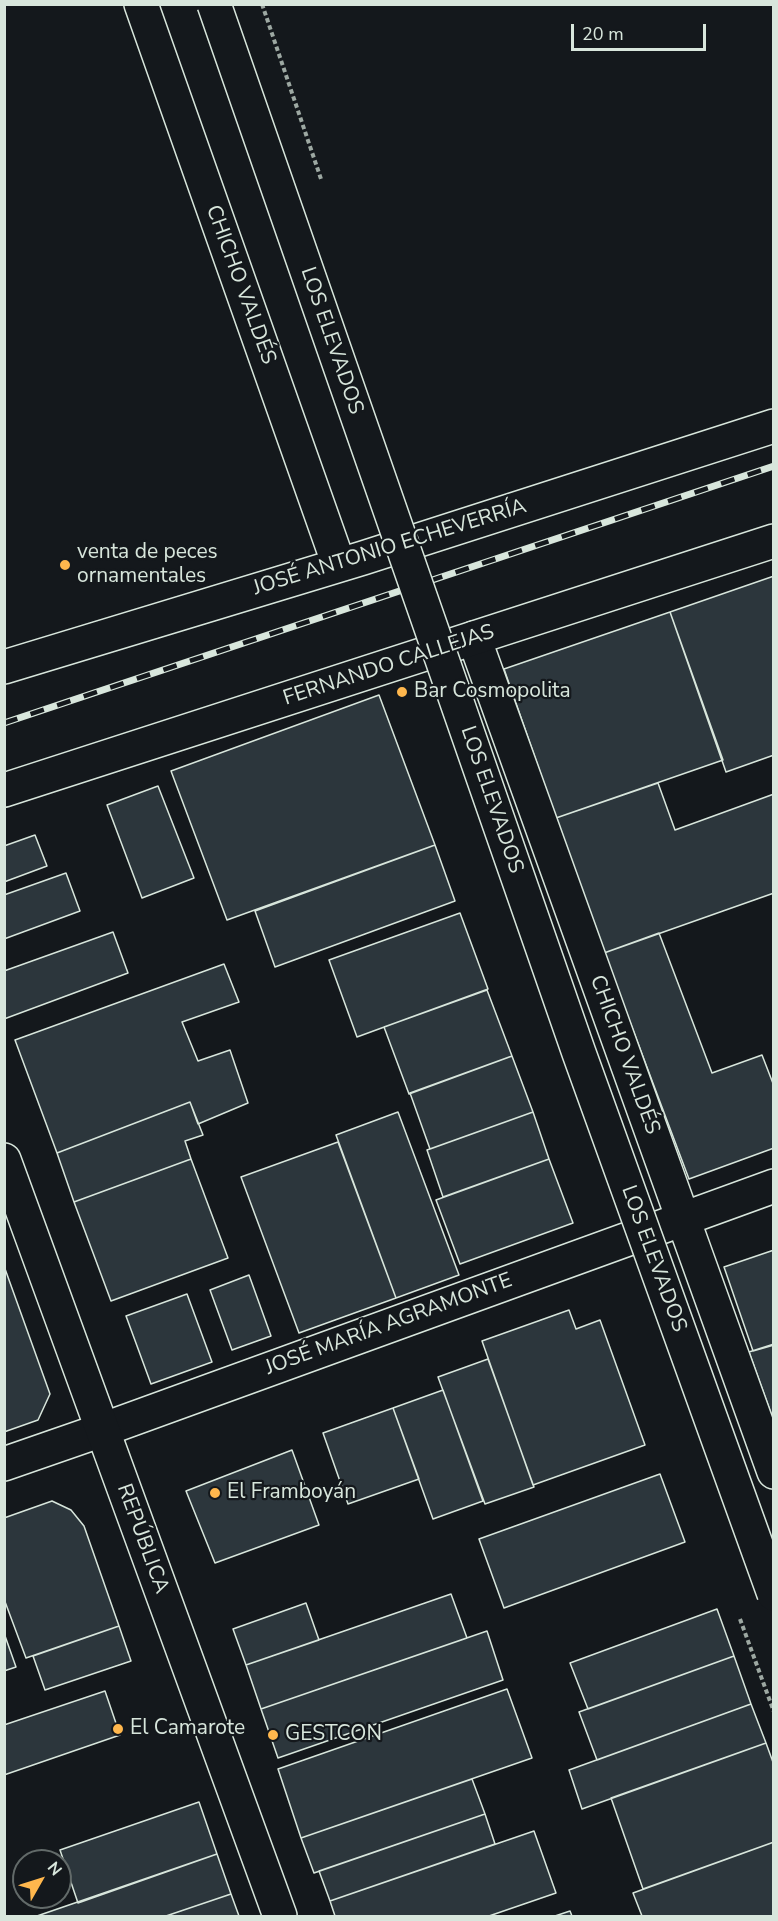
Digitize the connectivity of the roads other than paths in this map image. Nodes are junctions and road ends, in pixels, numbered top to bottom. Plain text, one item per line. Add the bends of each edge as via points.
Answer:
1 (141, 4) edge
2 (214, 4) edge
3 (774, 426) edge
4 (774, 541) edge
5 (339, 565) junction
6 (474, 638) junction
7 (4, 667) edge
8 (4, 790) edge
9 (4, 1161) edge
10 (774, 1186) edge
11 (684, 1219) junction
12 (102, 1430) junction
13 (4, 1464) edge
14 (774, 1472) edge
15 (774, 1594) edge
16 (280, 1917) edge

1 - 5 street, CHICHO VALDÉS
2 - 15 street, LOS ELEVADOS, bridge via 579,1053
3 - 5 street, JOSÉ ANTONIO ECHEVERRÍA
4 - 6 street, FERNANDO CALLEJAS
5 - 7 street, JOSÉ ANTONIO ECHEVERRÍA
6 - 8 street, FERNANDO CALLEJAS
6 - 11 street, CHICHO VALDÉS
9 - 12 street, REPÚBLICA
10 - 11 street, JOSÉ MARÍA AGRAMONTE
11 - 12 street, JOSÉ MARÍA AGRAMONTE
11 - 14 street, CHICHO VALDÉS
12 - 13 street, JOSÉ MARÍA AGRAMONTE
12 - 16 street, REPÚBLICA

